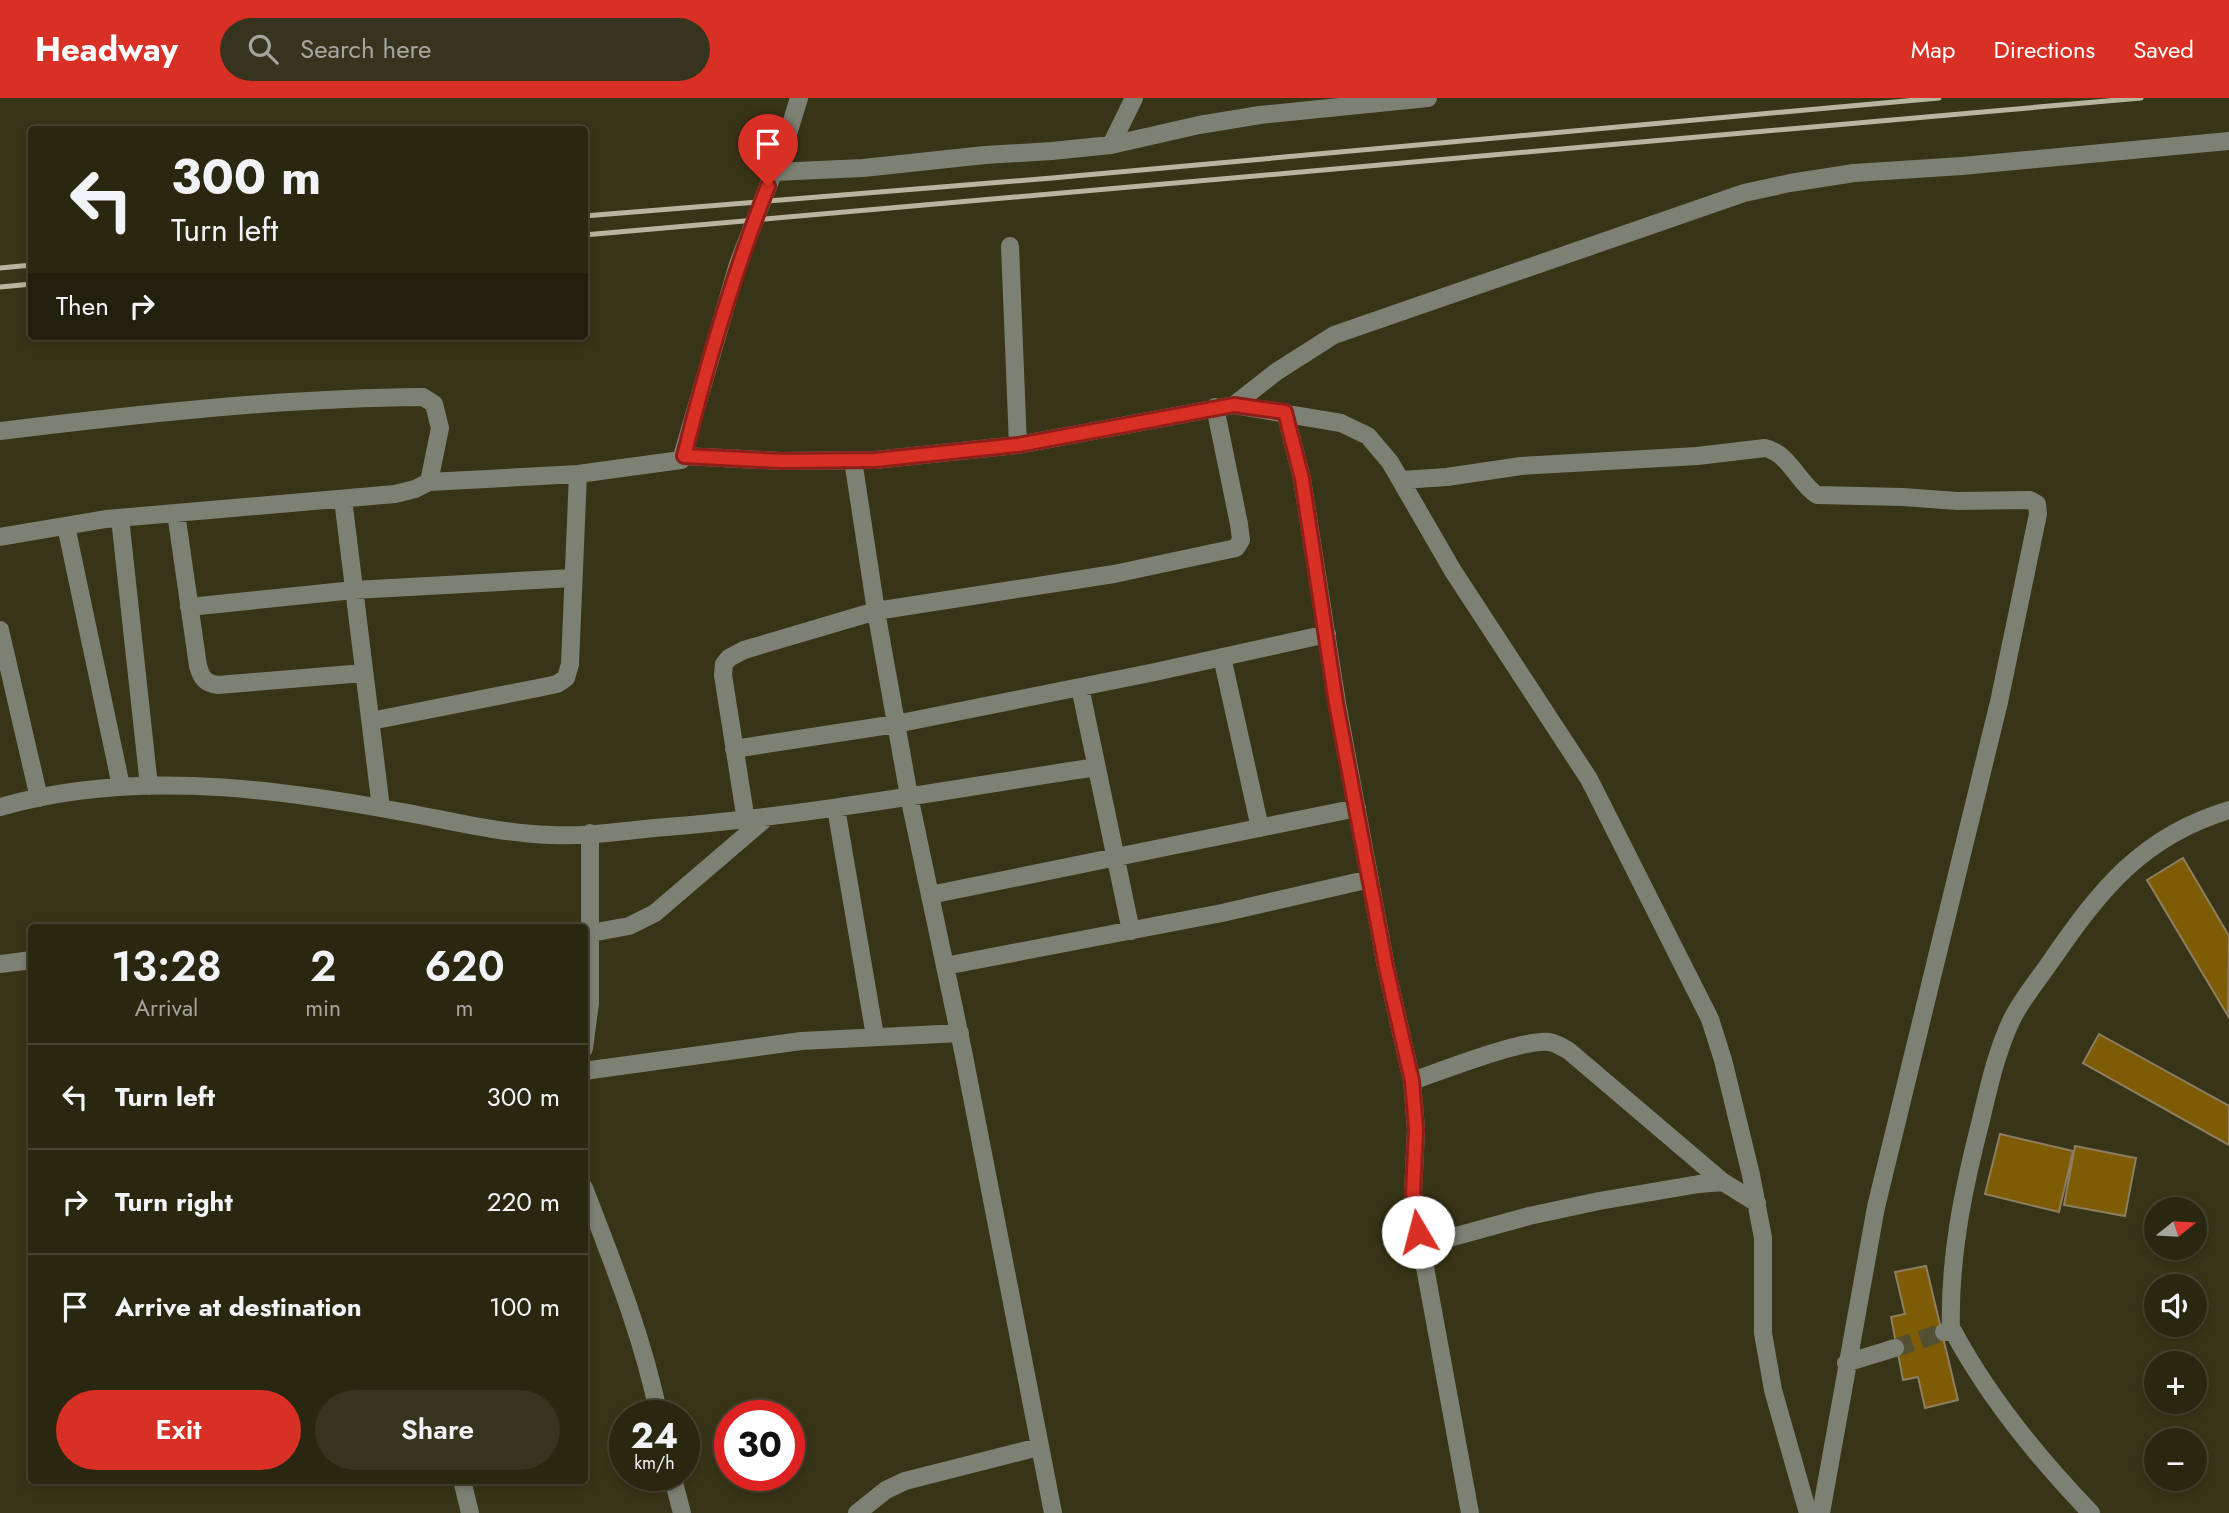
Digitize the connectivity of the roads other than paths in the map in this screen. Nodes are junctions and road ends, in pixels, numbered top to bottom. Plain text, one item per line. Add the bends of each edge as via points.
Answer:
1 (799, 98) edge
2 (1134, 98) edge
3 (1428, 98) edge
4 (1387, 100) edge
5 (2229, 141) edge
6 (1111, 145) junction
7 (774, 172) junction
8 (1010, 246) dead end
9 (1234, 405) junction
10 (1215, 407) junction
11 (1285, 412) junction
12 (0, 431) edge
13 (1018, 445) junction
14 (684, 456) junction
15 (853, 460) junction
16 (578, 474) junction
17 (1402, 481) junction
18 (429, 482) junction
19 (343, 499) junction
20 (176, 513) junction
21 (120, 518) junction
22 (66, 526) junction
23 (0, 537) edge
24 (573, 578) junction
25 (354, 590) junction
26 (190, 607) junction
27 (876, 611) junction
28 (0, 630) edge
29 (1327, 634) junction
30 (1222, 657) junction
31 (364, 673) junction
32 (1080, 687) junction
33 (371, 720) junction
34 (896, 724) junction
35 (734, 749) junction
36 (1096, 767) junction
37 (121, 786) junction
38 (149, 786) junction
39 (909, 796) junction
40 (39, 798) junction
41 (0, 807) edge
42 (382, 808) junction
43 (836, 808) junction
44 (1357, 808) junction
45 (2229, 810) edge
46 (766, 818) junction
47 (746, 821) junction
48 (1260, 828) junction
49 (590, 833) junction
50 (1114, 858) junction
51 (1370, 879) junction
52 (930, 895) junction
53 (1131, 930) junction
54 (591, 933) junction
55 (28, 960) edge
56 (0, 964) edge
57 (945, 966) junction
58 (588, 1018) edge
59 (960, 1033) junction
60 (875, 1036) junction
61 (588, 1070) edge
62 (1412, 1081) junction
63 (1723, 1182) junction
64 (588, 1199) edge
65 (1757, 1203) junction
66 (1420, 1246) junction
67 (1895, 1348) tunnel mouth
68 (1846, 1363) junction
69 (655, 1400) edge
70 (1039, 1447) junction
71 (462, 1484) edge
72 (676, 1491) edge
73 (470, 1513) edge
74 (682, 1513) edge
75 (857, 1513) edge
76 (1053, 1513) edge
77 (1470, 1513) edge
78 (1808, 1513) edge
79 (1821, 1513) edge
80 (2091, 1513) edge

1 - 7 street
2 - 6 street
3 - 4 street
4 - 6 street via 1248,117
5 - 9 street via 1854,173 1744,193 1334,335
6 - 7 street
7 - 14 street via 738,264
8 - 13 street
9 - 10 street
9 - 11 street
10 - 13 street
10 - 27 street via 1240,524 1241,540 1236,548 1114,574
11 - 17 street via 1341,423 1368,436
11 - 29 street via 1302,479
12 - 18 street via 140,414 423,397 434,404 440,428
13 - 15 street
14 - 15 street
14 - 16 street via 677,462
15 - 27 street
16 - 18 street
16 - 24 street
17 - 65 street via 1453,570 1589,779 1688,973 1724,1060
17 - 68 street via 1532,465 1765,448 1821,496 2028,500 2037,504 1999,702 1875,1207
18 - 19 street via 395,494
19 - 20 street
19 - 25 street
20 - 21 street
20 - 26 street
21 - 22 street
21 - 38 street
22 - 23 street
22 - 37 street
24 - 25 street
24 - 33 street via 566,678 557,684
25 - 26 street
25 - 31 street
26 - 31 street via 198,666 207,683
27 - 34 street
27 - 35 street via 729,658 723,675
28 - 40 street
29 - 30 street
29 - 44 street
30 - 32 street
30 - 48 street
31 - 33 street
32 - 34 street
32 - 36 street
33 - 42 street
34 - 35 street
34 - 39 street
35 - 47 street
36 - 39 street
36 - 50 street
37 - 38 street
37 - 40 street
38 - 42 street via 257,791
39 - 43 street
39 - 52 street
40 - 41 street
42 - 49 street via 508,832
43 - 46 street
43 - 60 street
44 - 48 street
44 - 51 street
45 - 80 street via 2168,835 2124,868 2084,915 2013,1018 1993,1070 1958,1218 1947,1331 2004,1414
46 - 47 street
46 - 54 street via 655,913 629,926
47 - 49 street
48 - 50 street
49 - 54 street
50 - 52 street
50 - 53 street
51 - 53 street
51 - 62 street
52 - 57 street
53 - 57 street
54 - 58 street
55 - 56 street
57 - 59 street
59 - 60 street
59 - 70 street
60 - 61 street via 773,1044
62 - 63 street via 1520,1046 1558,1045
62 - 66 street via 1416,1129 1413,1193
63 - 65 street
63 - 66 street via 1599,1201
64 - 69 street via 635,1324
65 - 78 street via 1763,1238 1763,1333 1773,1390
66 - 77 street
67 - 68 street
68 - 79 street
70 - 75 street via 905,1481
70 - 76 street
71 - 73 street
72 - 74 street

